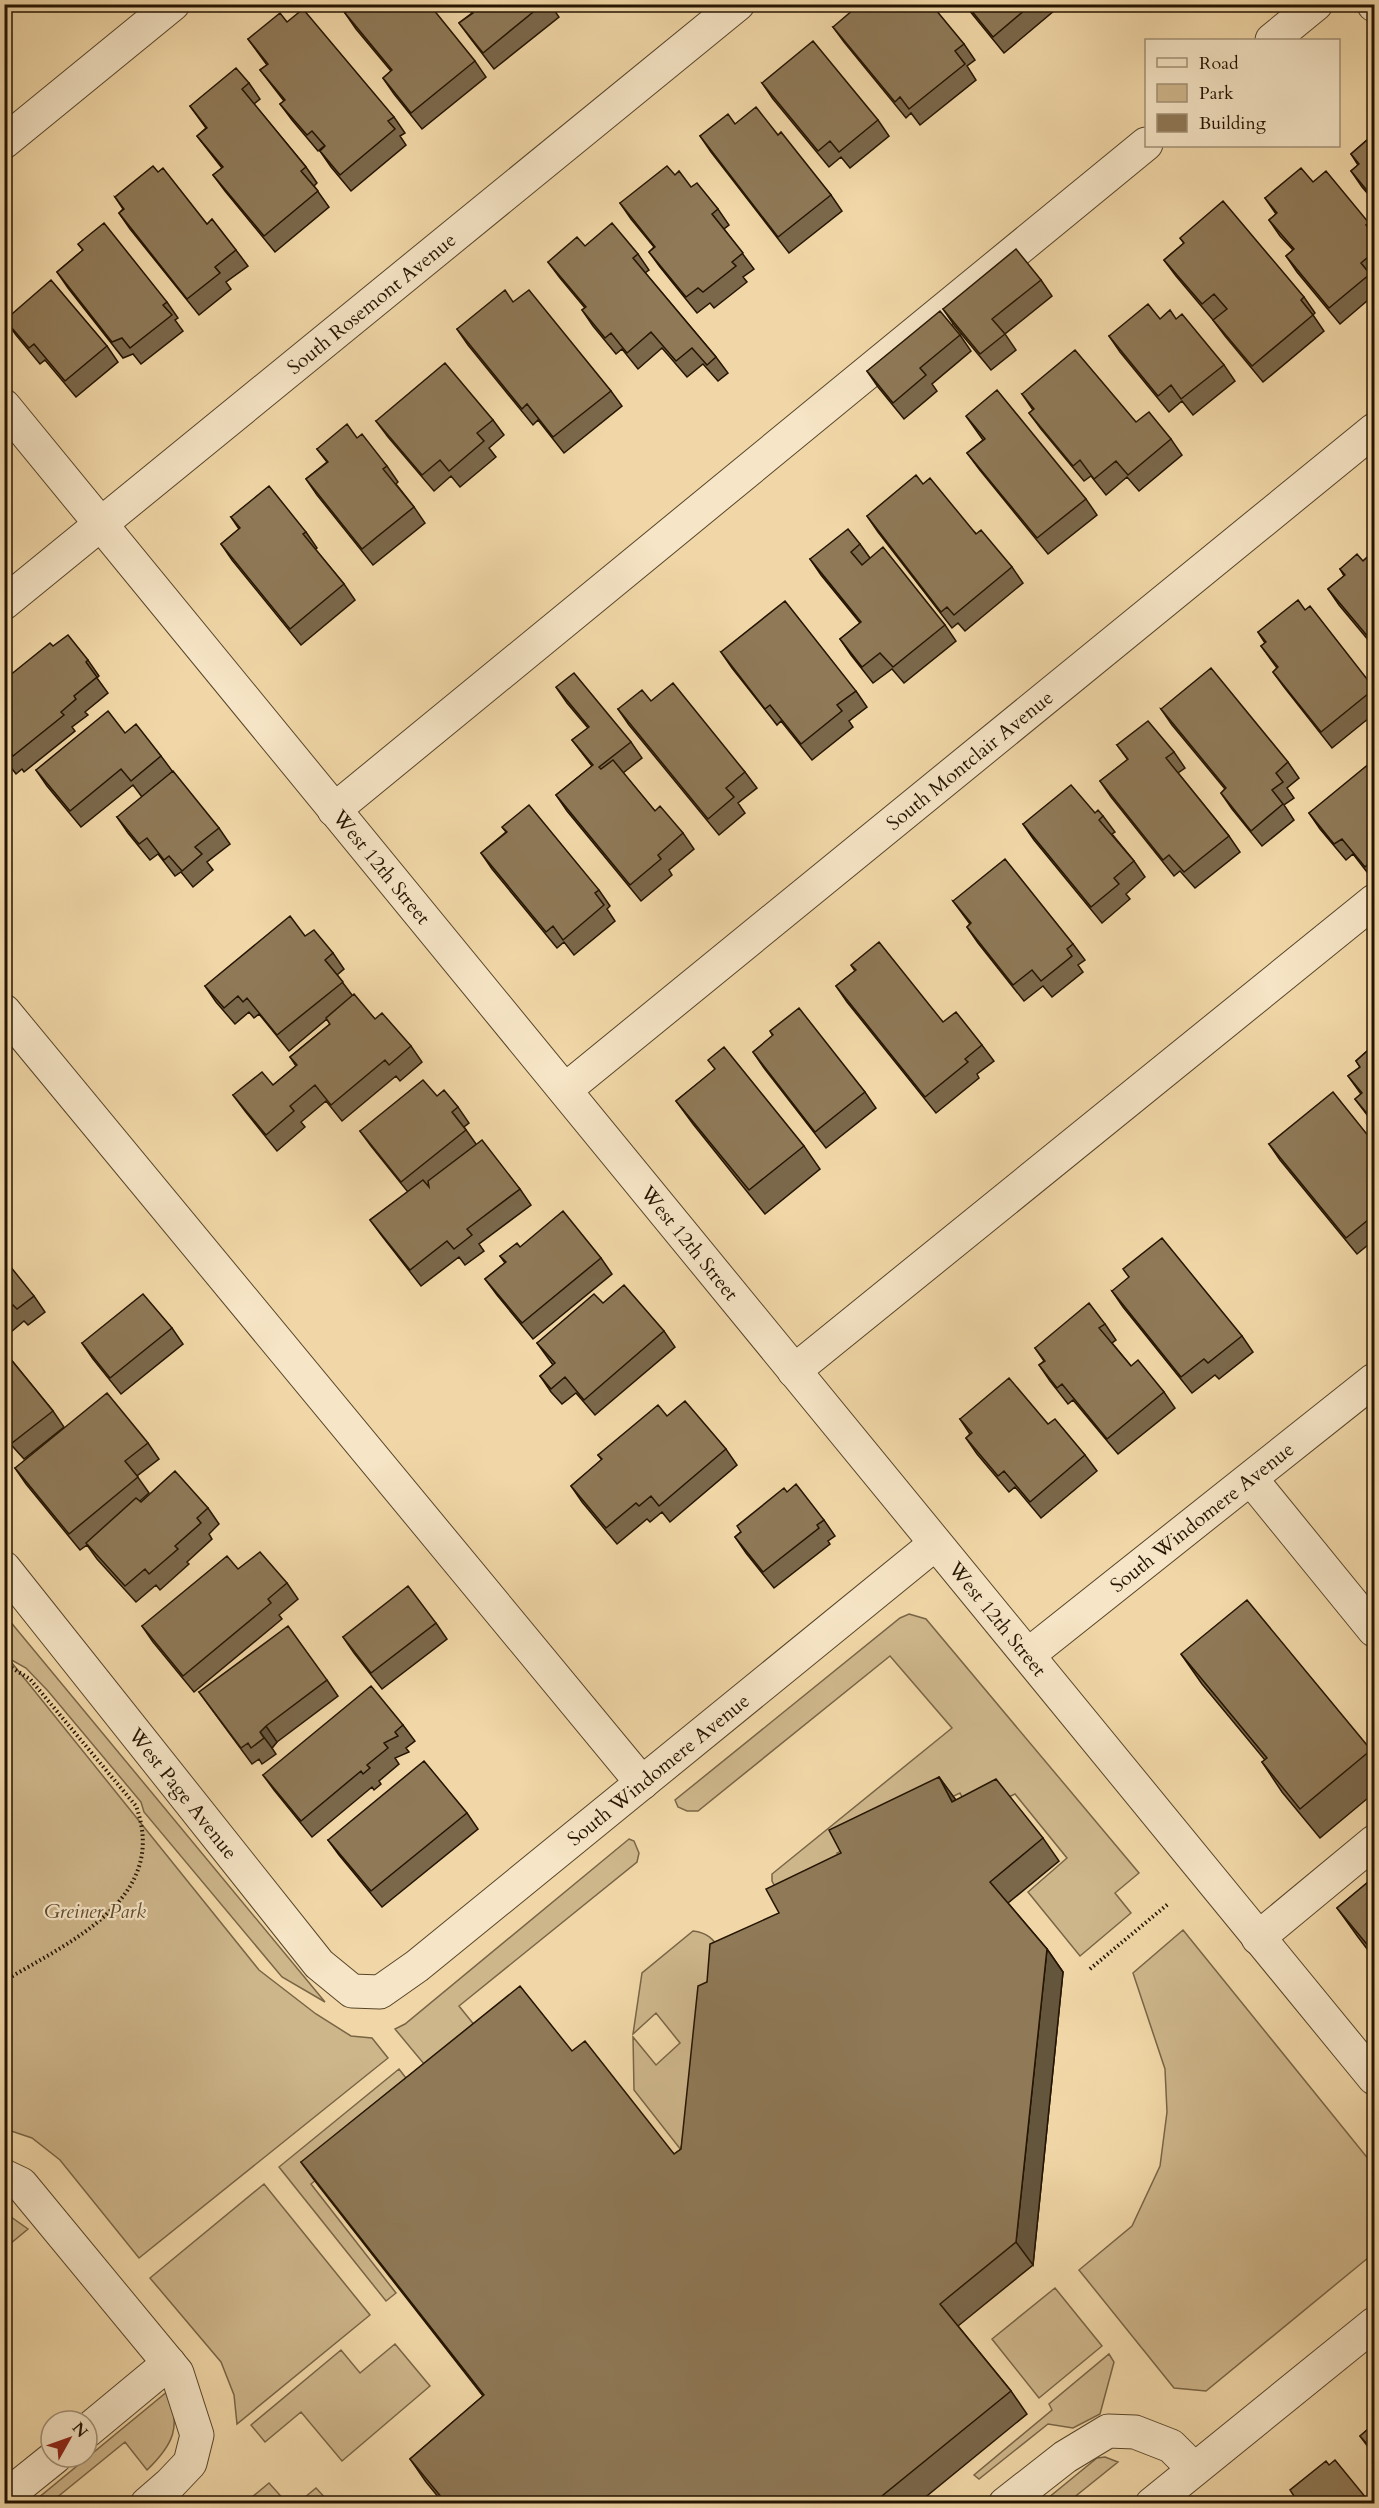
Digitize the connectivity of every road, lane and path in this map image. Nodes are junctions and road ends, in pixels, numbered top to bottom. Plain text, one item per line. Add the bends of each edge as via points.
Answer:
1 (173, 4) edge
2 (738, 4) edge
3 (1316, 4) edge
4 (1273, 39) edge
5 (4, 142) edge
6 (1145, 145) edge
7 (4, 406) edge
8 (1374, 430) edge
9 (102, 525) junction
10 (4, 603) edge
11 (334, 810) junction
12 (1374, 901) edge
13 (4, 1011) edge
14 (565, 1090) junction
15 (794, 1371) junction
16 (1374, 1380) edge
17 (1251, 1479) junction
18 (935, 1544) junction
19 (4, 1568) edge
20 (1374, 1630) edge
21 (1028, 1655) junction
22 (4, 1663) edge
23 (642, 1783) junction
24 (1374, 1842) edge
25 (1168, 1904) dead end
26 (1258, 1938) junction
27 (1090, 1969) dead end
28 (4, 1981) edge
29 (380, 1992) joint
30 (1374, 2078) edge
31 (4, 2176) edge
32 (1374, 2324) edge
33 (169, 2363) junction
34 (99, 2421) edge
35 (40, 2469) edge
36 (1194, 2469) junction
37 (4, 2498) edge
38 (147, 2504) edge
39 (1005, 2504) edge
40 (1152, 2504) edge

1 - 5 street
2 - 9 street, South Rosemont Avenue
3 - 4 street
6 - 11 street
7 - 9 street, West 12th Street
8 - 14 street, South Montclair Avenue
9 - 10 street, South Rosemont Avenue
9 - 11 street, West 12th Street
11 - 14 street, West 12th Street
12 - 15 street
13 - 23 street
14 - 15 street, West 12th Street
15 - 18 street, West 12th Street
16 - 17 street, South Windomere Avenue
17 - 20 street
17 - 21 street, South Windomere Avenue
18 - 21 street, West 12th Street
18 - 23 street, South Windomere Avenue
19 - 29 street, West Page Avenue via 320,1964 351,1991
21 - 26 street, West 12th Street
22 - 28 path via 30,1679 136,1806 142,1822 144,1853 124,1897 105,1916 81,1936
23 - 29 street, South Windomere Avenue
24 - 26 street
25 - 27 path
26 - 30 street, West 12th Street
31 - 33 street via 21,2184
32 - 36 street
33 - 34 street
33 - 38 street via 177,2373 197,2434 190,2463
35 - 37 street
36 - 39 street via 1172,2446 1135,2432 1108,2431 1065,2457
36 - 40 street

